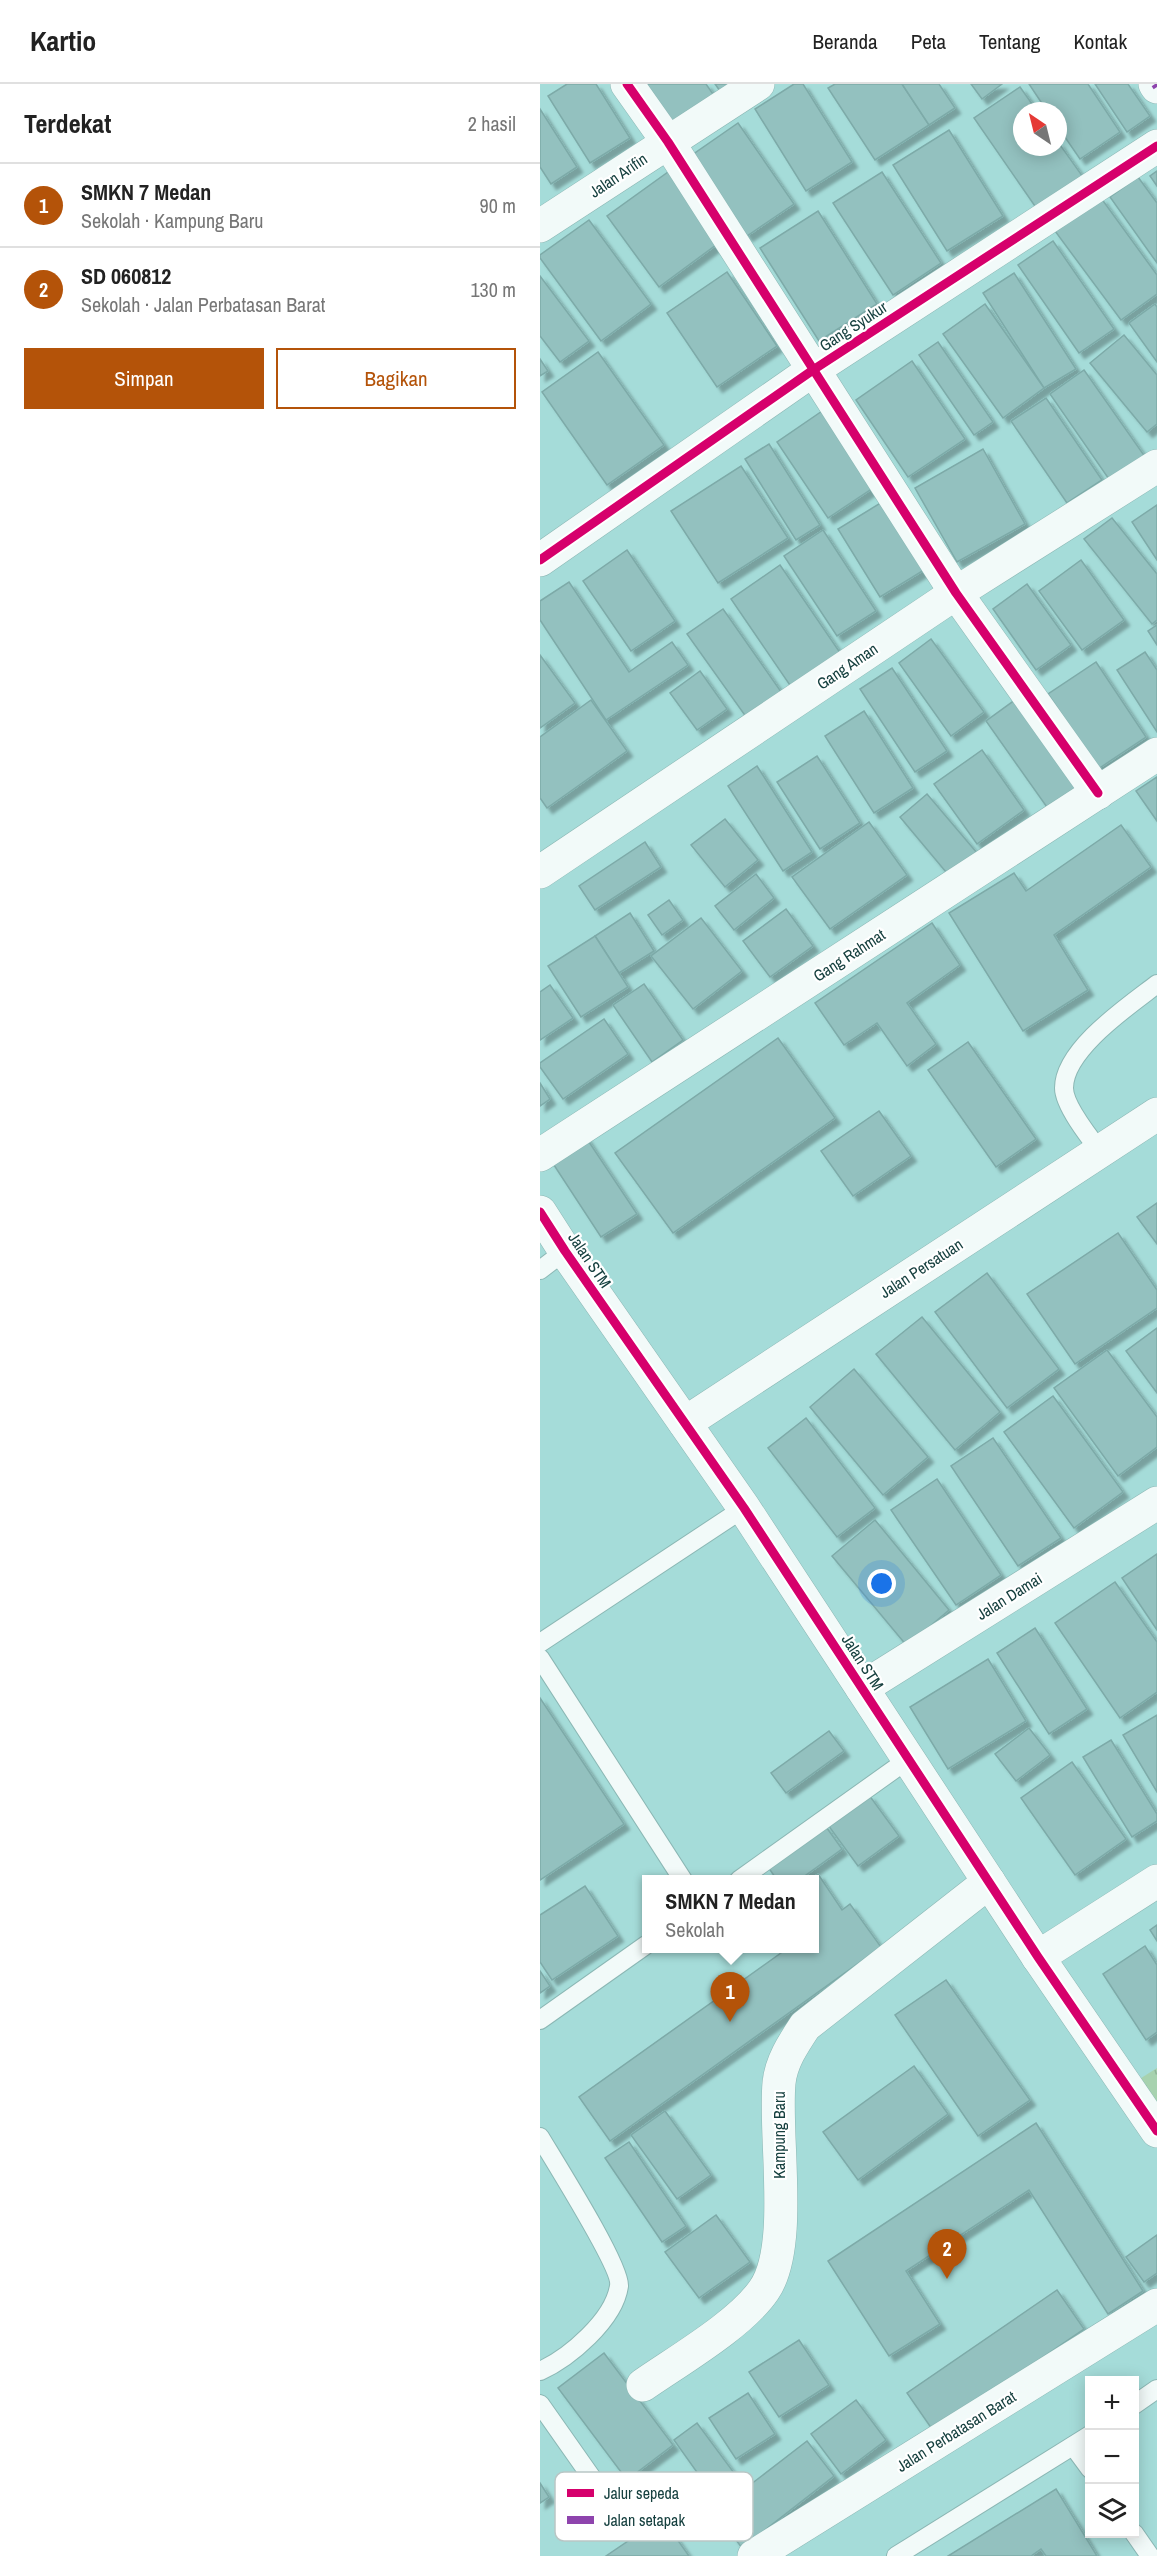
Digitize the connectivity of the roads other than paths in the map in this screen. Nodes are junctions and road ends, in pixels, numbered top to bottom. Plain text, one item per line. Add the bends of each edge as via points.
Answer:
1 (627, 84) edge
2 (758, 84) edge
3 (668, 142) junction
4 (1157, 146) edge
5 (540, 226) edge
6 (813, 370) junction
7 (1157, 466) edge
8 (540, 560) edge
9 (956, 593) junction
10 (1157, 754) edge
11 (1098, 793) junction
12 (540, 872) edge
13 (1157, 984) edge
14 (1157, 1114) edge
15 (1100, 1151) junction
16 (540, 1155) edge
17 (540, 1212) edge
18 (552, 1261) edge
19 (685, 1423) junction
20 (1157, 1503) edge
21 (744, 1508) junction
22 (540, 1643) edge
23 (540, 1658) edge
24 (862, 1688) junction
25 (910, 1758) junction
26 (680, 1875) edge
27 (746, 1875) edge
28 (1157, 1881) edge
29 (989, 1882) junction
30 (642, 1948) edge
31 (1038, 1957) junction
32 (540, 2020) edge
33 (1157, 2131) edge
34 (540, 2137) edge
35 (1157, 2305) edge
36 (540, 2371) edge
37 (643, 2385) dead end
38 (1157, 2389) edge
39 (1139, 2401) edge
40 (540, 2404) edge
41 (1085, 2438) edge
42 (1073, 2446) junction
43 (1085, 2463) edge
44 (588, 2472) edge
45 (1137, 2538) edge
46 (754, 2556) edge
47 (896, 2556) edge
48 (1150, 2556) edge

1 - 3 street
2 - 3 street, Jalan Arifin
3 - 5 street, Jalan Arifin
3 - 6 street
4 - 6 street, Gang Syukur
6 - 8 street, Gang Syukur
6 - 9 street
7 - 9 street, Gang Aman
9 - 11 street
9 - 12 street, Gang Aman
10 - 11 street, Gang Rahmat
11 - 16 street, Gang Rahmat
13 - 15 lane via 1096,1032 1069,1070 1064,1088 1070,1105
14 - 15 street, Jalan Persatuan
15 - 19 street, Jalan Persatuan
17 - 18 street, Jalan STM
18 - 19 street, Jalan STM
19 - 21 street, Jalan STM
20 - 24 street, Jalan Damai
21 - 22 lane
21 - 24 street, Jalan STM
23 - 26 lane
24 - 25 street, Jalan STM
25 - 27 lane
25 - 29 street, Jalan STM
28 - 31 street
29 - 31 street, Jalan STM
29 - 37 street, Kampung Baru via 805,2026 787,2053 779,2082 778,2255 765,2289 743,2315
30 - 32 lane
31 - 33 street, Jalan STM
34 - 36 lane via 600,2239 620,2285 612,2308 584,2341 556,2364
35 - 46 street, Jalan Perbatasan Barat
38 - 39 lane
40 - 44 lane
41 - 42 lane
42 - 43 lane
42 - 47 lane
45 - 48 lane

